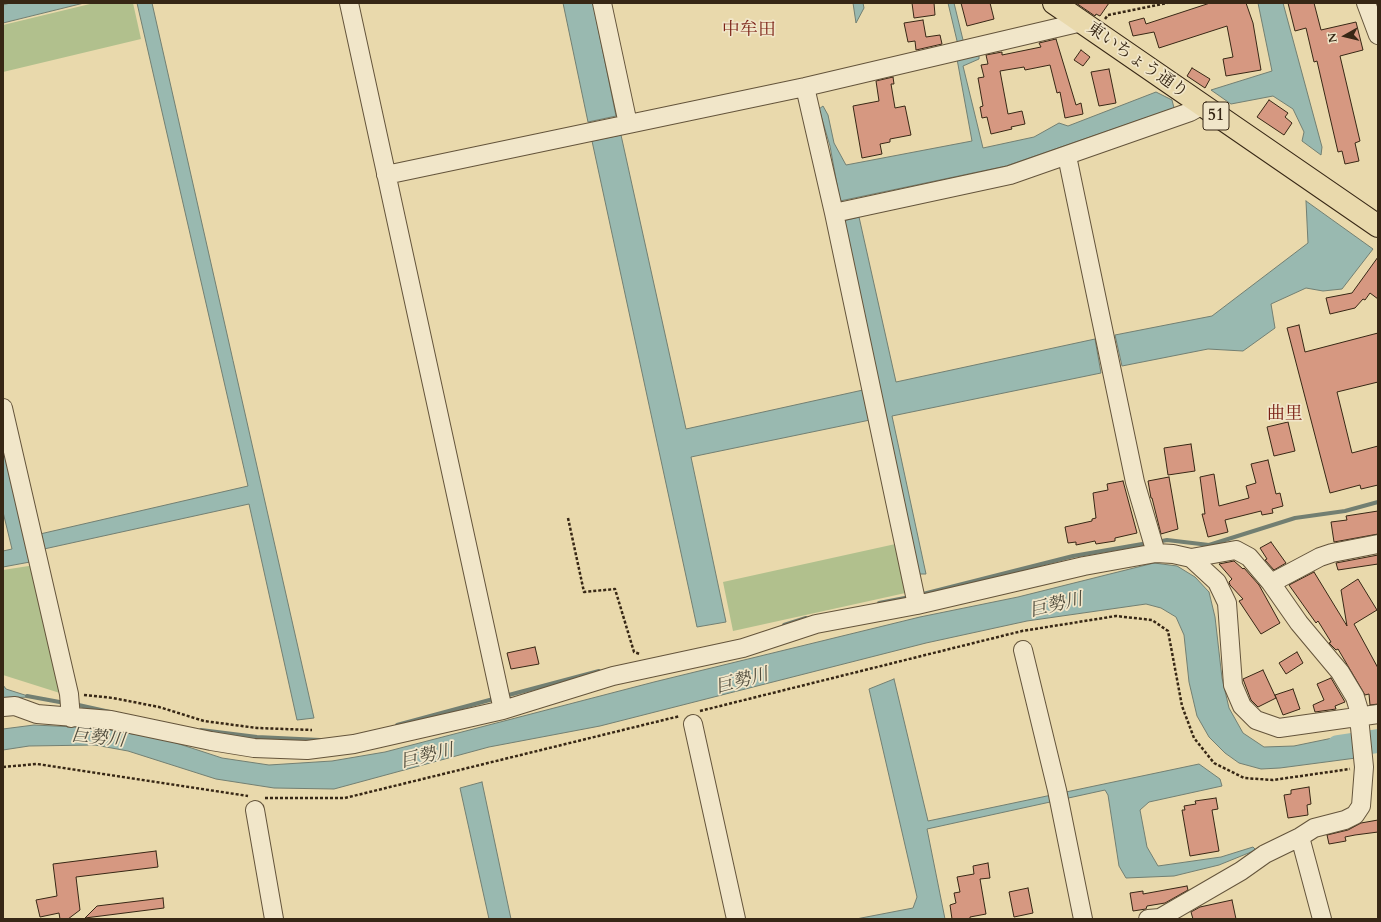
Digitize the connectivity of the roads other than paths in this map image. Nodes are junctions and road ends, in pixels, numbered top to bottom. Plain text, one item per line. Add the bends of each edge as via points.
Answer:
1 (349, 3) edge
2 (602, 3) edge
3 (1054, 3) edge
4 (1366, 3) edge
5 (1088, 27) junction
6 (1378, 35) edge
7 (805, 87) junction
8 (1201, 106) junction
9 (613, 127) junction
10 (1067, 156) junction
11 (386, 175) junction
12 (1356, 211) junction
13 (834, 213) junction
14 (1378, 219) edge
15 (1378, 226) edge
16 (3, 408) edge
17 (1378, 544) edge
18 (1154, 545) junction
19 (1190, 558) junction
20 (1271, 583) junction
21 (916, 598) junction
22 (1023, 650) dead end
23 (3, 707) edge
24 (503, 710) junction
25 (1378, 714) edge
26 (692, 717) road end
27 (1358, 717) junction
28 (71, 718) junction
29 (254, 801) road end
30 (1300, 837) junction
31 (274, 919) edge
32 (736, 919) edge
33 (1083, 919) edge
34 (1156, 919) edge
35 (1322, 919) edge

1 - 11 street
2 - 9 street
3 - 5 main road, 東いちょう通り / 51
4 - 6 street
5 - 7 street
5 - 8 main road, 東いちょう通り / 51
7 - 9 street
7 - 13 street
8 - 10 street
8 - 12 main road, 東いちょう通り / 51
9 - 11 street
10 - 13 street via 1010,175
10 - 18 street via 1135,482
11 - 24 street
12 - 14 street
12 - 15 main road, 東いちょう通り / 51
13 - 21 street
16 - 28 street via 69,694
17 - 20 street via 1320,557
18 - 19 street
18 - 21 street via 1084,566
19 - 20 street via 1236,550 1249,557
19 - 27 street via 1217,582 1227,603 1233,685 1242,706 1256,720 1279,728
20 - 27 street via 1299,623 1340,672 1355,697
21 - 24 street via 816,624 744,648 613,676
22 - 33 street via 1058,796
23 - 28 street via 15,706 37,714
24 - 28 street via 354,744 307,750 254,748 211,742 111,720
25 - 27 street
26 - 32 street
27 - 30 street via 1364,766 1361,806 1354,816 1314,828
29 - 31 street
30 - 34 street via 1265,854 1241,871
30 - 35 street

